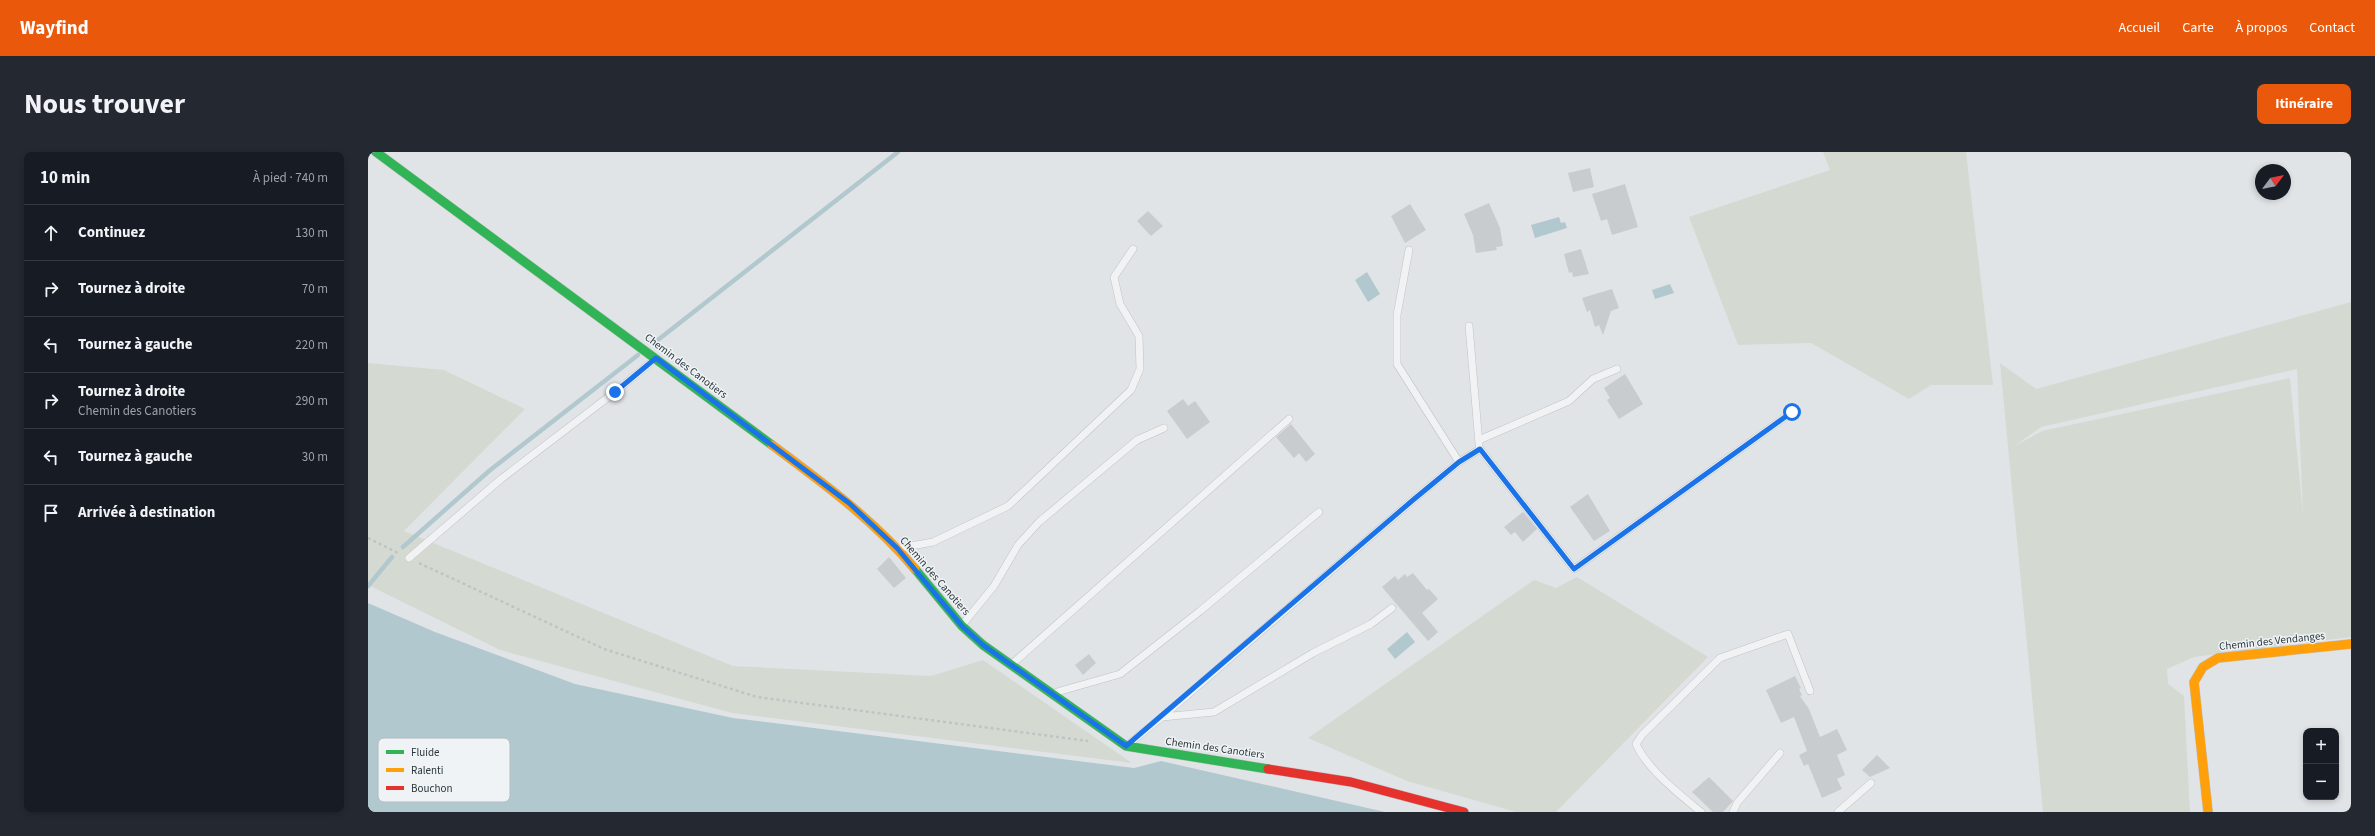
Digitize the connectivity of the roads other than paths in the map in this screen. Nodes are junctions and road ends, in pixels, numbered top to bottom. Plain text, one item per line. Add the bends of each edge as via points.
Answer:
1 (376, 152) edge
2 (1133, 249) dead end
3 (1409, 250) dead end
4 (1469, 326) dead end
5 (656, 358) junction
6 (1617, 369) dead end
7 (1792, 412) dead end
8 (1289, 419) dead end
9 (1164, 428) dead end
10 (1479, 440) junction
11 (1480, 449) junction
12 (1459, 462) junction
13 (1319, 512) dead end
14 (897, 548) junction
15 (409, 558) road end
16 (1392, 608) dead end
17 (962, 626) junction
18 (2351, 644) edge
19 (1010, 665) junction
20 (1810, 691) dead end
21 (1053, 694) junction
22 (1162, 717) junction
23 (1126, 746) junction
24 (1780, 754) dead end
25 (1871, 783) dead end
26 (1464, 812) edge
27 (1701, 812) edge
28 (1733, 812) edge
29 (1838, 812) edge
30 (2208, 812) edge

1 - 5 street, Chemin des Canotiers
2 - 14 lane via 1114,277 1120,304 1138,336 1140,369 1130,390 1008,506 933,542
3 - 12 lane via 1397,315 1397,364
4 - 10 lane
5 - 14 street, Chemin des Canotiers via 849,503
5 - 15 lane via 501,479
6 - 10 lane via 1593,379 1570,401
7 - 11 lane via 1574,569
8 - 19 lane
9 - 17 lane via 1137,440 1039,522 1018,545 994,586
10 - 11 lane
11 - 12 lane
12 - 22 lane
13 - 21 lane via 1120,674
14 - 17 street, Chemin des Canotiers
16 - 22 lane via 1371,624 1313,653 1214,712
17 - 19 street, Chemin des Canotiers
18 - 30 street, Chemin des Vendanges via 2218,658 2206,662 2198,671 2194,682
19 - 21 street, Chemin des Canotiers
20 - 27 lane via 1788,634 1720,658 1642,736 1636,744 1640,754 1679,794
21 - 23 street, Chemin des Canotiers
22 - 23 lane
23 - 26 street, Chemin des Canotiers via 1351,782
24 - 28 lane via 1737,803
25 - 29 lane

